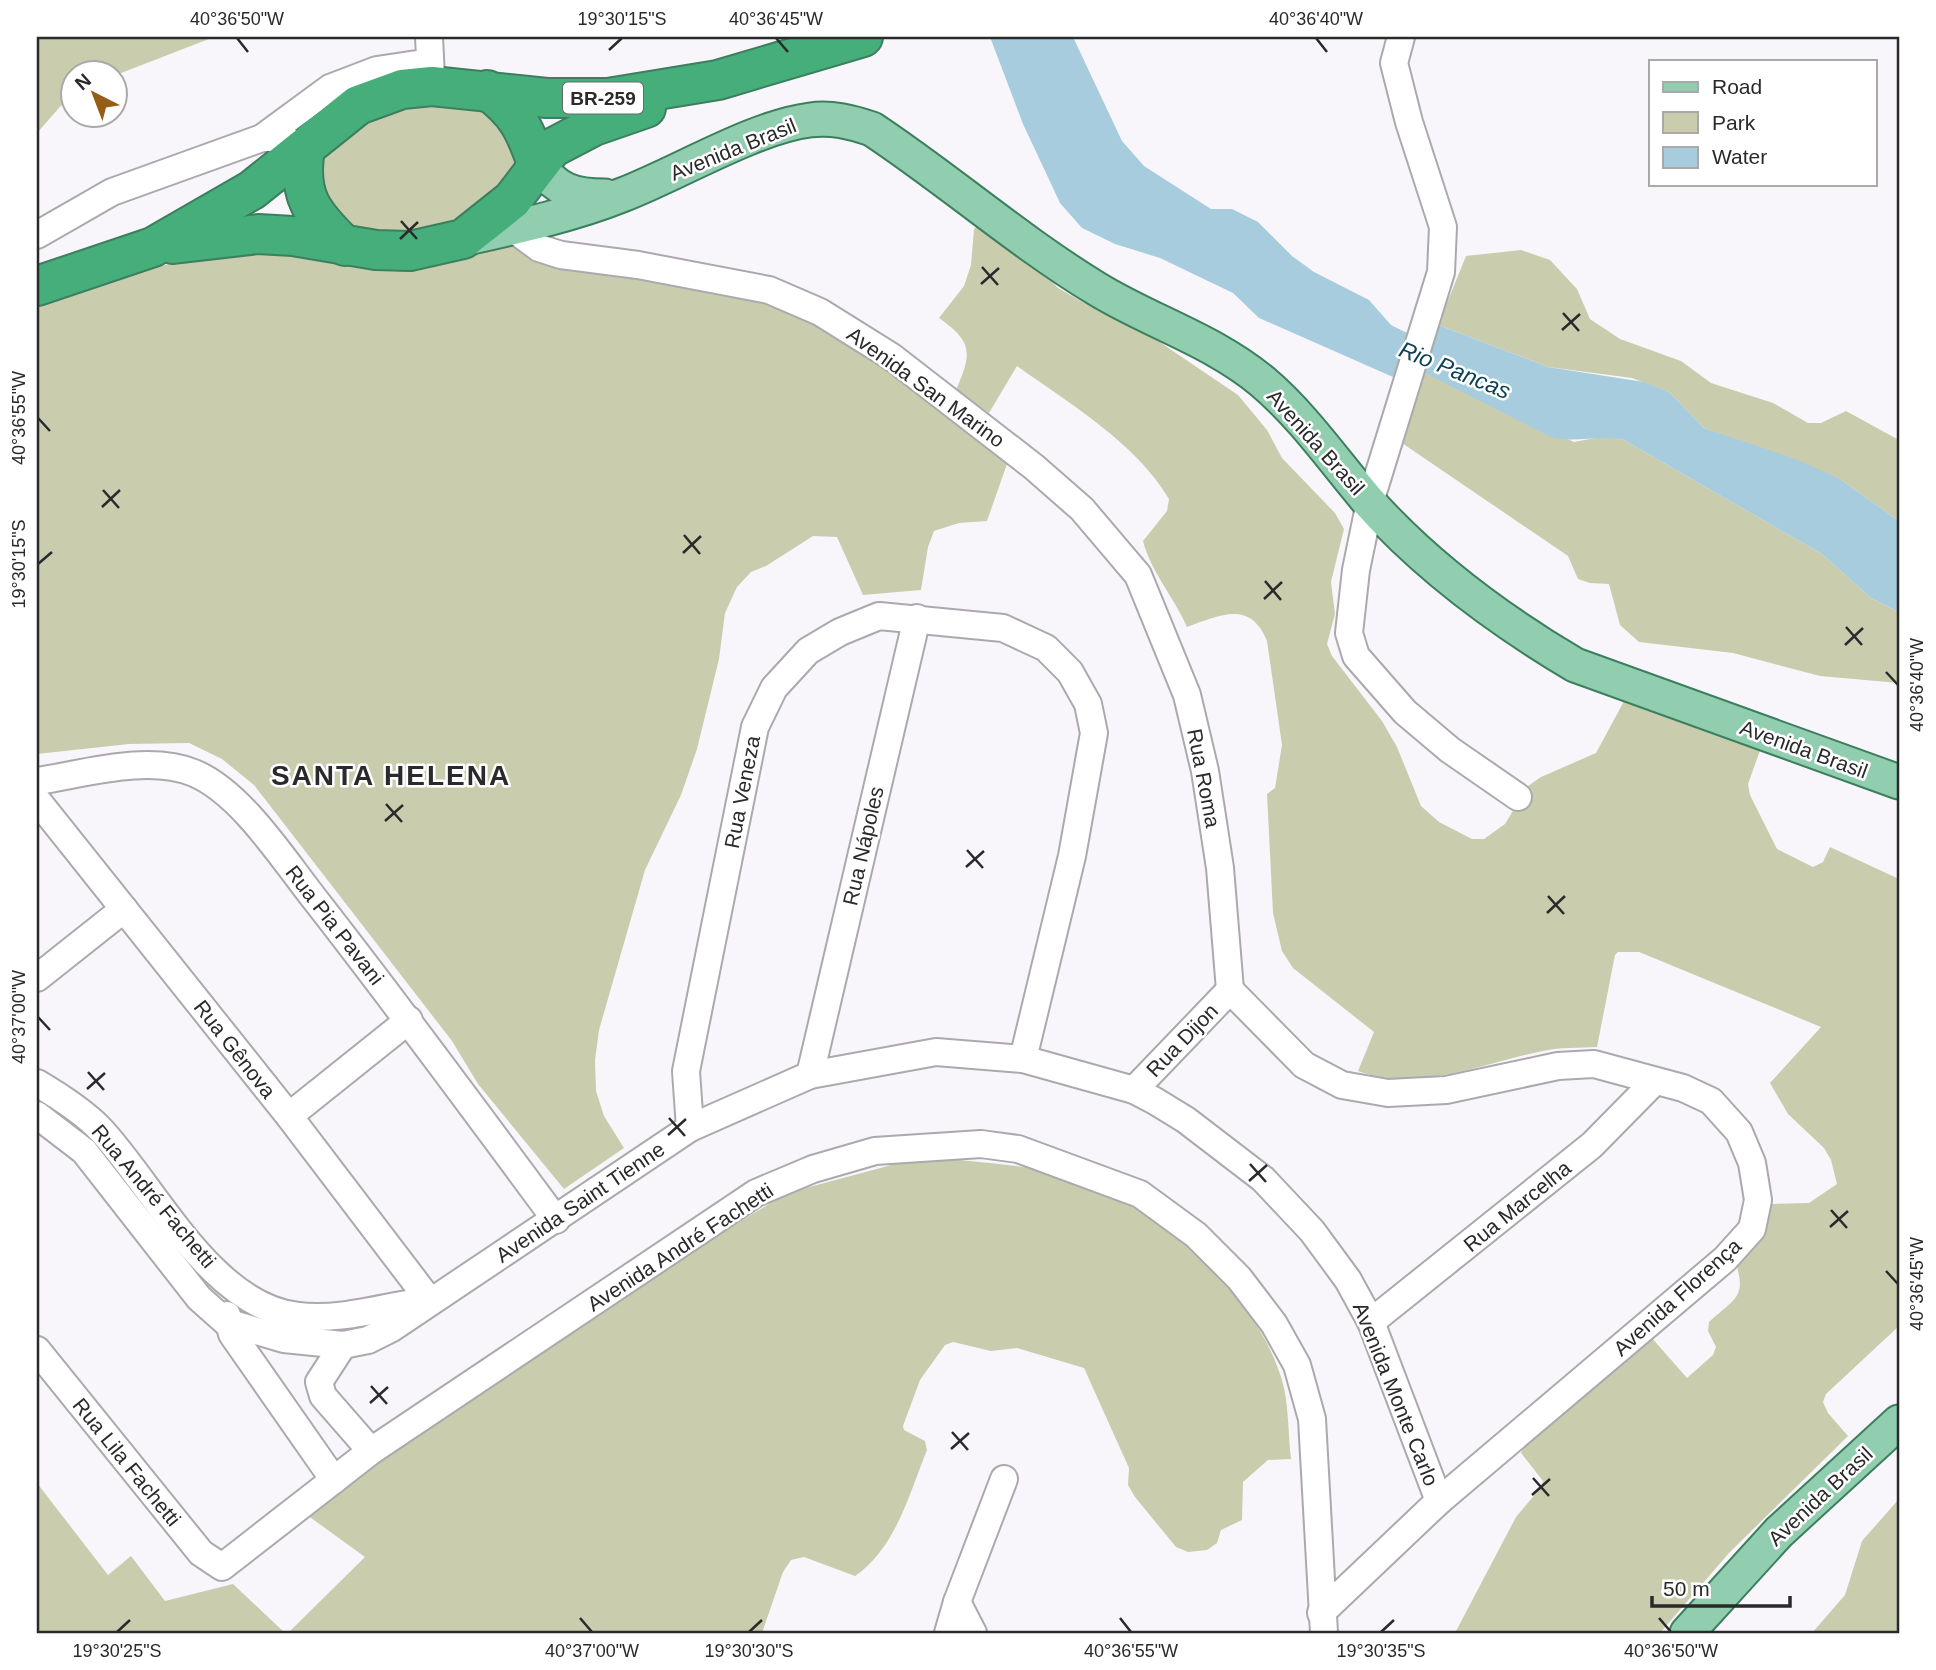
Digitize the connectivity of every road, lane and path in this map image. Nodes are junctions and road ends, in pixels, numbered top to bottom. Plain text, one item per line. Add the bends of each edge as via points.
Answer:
1 (863, 37) edge
2 (1382, 37) edge
3 (1401, 37) edge
4 (430, 62) edge
5 (1394, 64) junction
6 (718, 80) junction
7 (487, 90) junction
8 (262, 138) junction
9 (305, 148) junction
10 (537, 164) junction
11 (621, 196) junction
12 (512, 228) junction
13 (37, 235) edge
14 (463, 239) junction
15 (345, 246) junction
16 (153, 247) junction
17 (37, 286) edge
18 (1370, 502) junction
19 (1138, 575) joint
20 (917, 618) junction
21 (37, 780) edge
22 (1899, 782) edge
23 (1518, 797) dead end
24 (37, 800) edge
25 (124, 909) junction
26 (37, 978) edge
27 (1230, 990) junction
28 (409, 1020) junction
29 (1023, 1059) junction
30 (810, 1075) junction
31 (1656, 1081) junction
32 (37, 1083) edge
33 (1134, 1090) junction
34 (37, 1115) edge
35 (289, 1116) junction
36 (690, 1128) junction
37 (556, 1220) junction
38 (234, 1286) junction
39 (429, 1300) junction
40 (226, 1322) junction
41 (1371, 1322) junction
42 (343, 1345) junction
43 (37, 1350) edge
44 (1899, 1422) edge
45 (371, 1451) junction
46 (1004, 1479) dead end
47 (334, 1480) junction
48 (1439, 1501) junction
49 (222, 1567) joint
50 (957, 1602) junction
51 (1322, 1623) edge
52 (948, 1633) edge
53 (973, 1633) edge
54 (1687, 1633) edge

1 - 6 highway, BR-259
2 - 5 street
3 - 5 street
4 - 7 highway, BR-259
4 - 8 street via 377,70 330,88
4 - 9 highway, BR-259 via 402,89 358,105
5 - 18 street via 1443,227 1441,272
6 - 7 highway, BR-259 via 608,98 547,98
6 - 10 highway, BR-259 via 594,126 552,148
7 - 10 highway via 509,107
8 - 9 street via 280,138
8 - 13 street via 112,192
9 - 15 highway via 303,186 309,204
9 - 16 highway, BR-259 via 252,190
10 - 11 main road, Avenida Brasil via 564,191 578,196
10 - 14 highway, BR-259 via 512,200
11 - 12 main road, Avenida Brasil
11 - 18 main road, Avenida Brasil via 766,133 809,120 844,120 872,129 1047,258 1231,359 1263,382
12 - 14 main road, Avenida Brasil
12 - 19 street, Avenida San Marino via 539,248 561,255 769,290 820,312 892,357 1034,467 1082,509
14 - 15 highway, BR-259 via 410,251
15 - 16 highway, BR-259 via 258,234
16 - 17 highway, BR-259
18 - 22 main road, Avenida Brasil via 1420,554 1474,597 1575,665
18 - 23 street via 1349,633 1356,656 1405,712
19 - 27 street, Rua Roma via 1187,695 1205,771 1220,867
20 - 29 street, Rua Veneza via 1003,628 1046,648 1070,673 1088,704 1094,733 1082,801
20 - 30 street, Rua Nápoles
20 - 36 street, Rua Veneza via 879,616 808,651 774,688 755,727 686,1071
21 - 28 street, Rua Pia Pavani via 154,766 194,773 223,790
24 - 25 street, Rua Gênova
25 - 26 street
25 - 35 street, Rua Gênova
27 - 31 street, Avenida Florença via 1304,1065 1342,1085 1388,1094 1446,1090 1558,1066 1594,1064
27 - 33 street, Rua Dijon
28 - 35 street
28 - 37 street, Rua Pia Pavani
29 - 30 street, Avenida Monte Carlo via 936,1052
29 - 33 street, Avenida Monte Carlo
30 - 36 street, Avenida Saint Tienne
31 - 41 street, Rua Marcelha via 1582,1154
31 - 48 street, Avenida Florença via 1711,1101 1739,1132 1752,1163 1758,1200 1752,1229 1726,1259
32 - 38 street, Rua André Fachetti via 101,1129 203,1259
33 - 41 street, Avenida Monte Carlo via 1186,1120 1263,1179 1312,1231 1348,1280
34 - 40 street, Rua André Fachetti via 84,1151 200,1298
35 - 39 street, Rua Gênova
36 - 37 street, Avenida Saint Tienne
37 - 39 street, Avenida Saint Tienne
38 - 39 street, Avenida Saint Tienne via 270,1308 297,1316 361,1314
38 - 40 street
39 - 42 street, Avenida Saint Tienne via 392,1328 369,1340
40 - 42 street, Avenida Saint Tienne via 284,1339
40 - 47 street
41 - 48 street, Avenida Monte Carlo
42 - 45 street via 319,1382 323,1396
43 - 49 street, Rua Lila Fachetti via 201,1553
44 - 54 main road, Avenida Brasil via 1779,1532
45 - 47 street, Avenida André Fachetti
45 - 51 street, Avenida André Fachetti via 755,1193 875,1151 981,1144 1018,1149 1140,1194 1196,1235 1239,1278 1274,1324 1297,1365 1312,1419
46 - 50 street
47 - 49 street, Avenida André Fachetti
48 - 51 street, Avenida Florença
50 - 52 street
50 - 53 street

